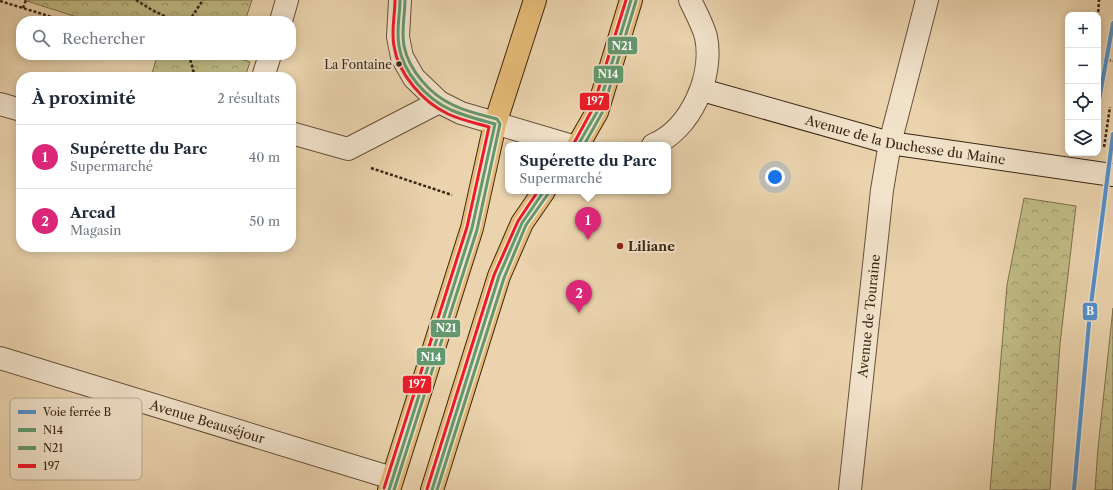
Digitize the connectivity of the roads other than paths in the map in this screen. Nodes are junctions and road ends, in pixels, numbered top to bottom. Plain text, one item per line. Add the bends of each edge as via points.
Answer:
1 (287, 0) edge
2 (400, 0) edge
3 (535, 0) edge
4 (631, 0) edge
5 (690, 0) edge
6 (927, 0) edge
7 (282, 16) edge
8 (268, 60) edge
9 (265, 72) edge
10 (702, 90) junction
11 (439, 102) junction
12 (0, 104) edge
13 (16, 109) edge
14 (495, 124) junction
15 (296, 134) edge
16 (558, 142) edge
17 (580, 142) edge
18 (659, 142) edge
19 (890, 143) junction
20 (1106, 174) edge
21 (542, 194) edge
22 (0, 358) edge
23 (124, 398) edge
24 (142, 404) edge
25 (390, 484) edge
26 (432, 490) edge
27 (850, 490) edge

1 - 7 street
2 - 11 street via 398,37 402,57 414,78
3 - 14 main road
4 - 17 main road via 597,112
5 - 10 street via 706,36 708,64
6 - 19 street, Avenue de Touraine
8 - 9 street
10 - 18 street via 685,120
10 - 19 street, Avenue de la Duchesse du Maine
11 - 14 street via 460,114
11 - 15 street via 348,149
12 - 13 street
14 - 16 street
14 - 25 main road via 472,228
19 - 20 street, Avenue de la Duchesse du Maine
19 - 27 street, Avenue de Touraine via 882,190
21 - 26 main road via 522,223 499,276
22 - 23 street, Avenue Beauséjour
24 - 25 street, Avenue Beauséjour

